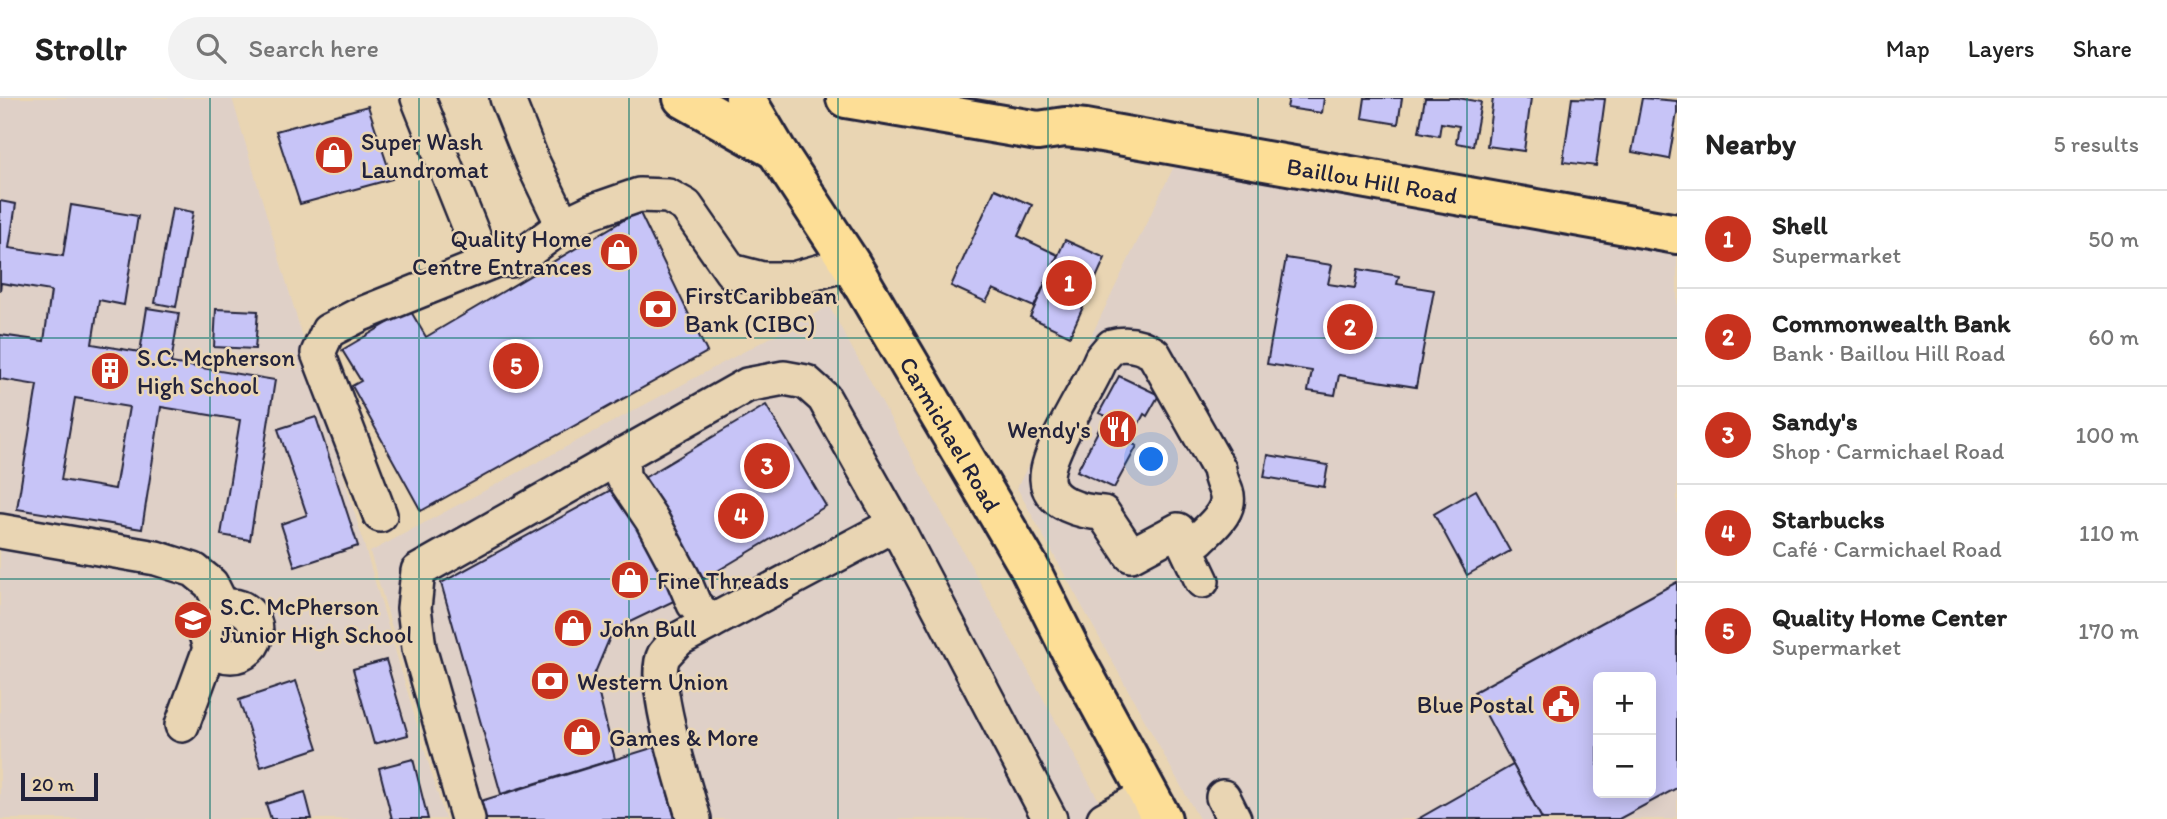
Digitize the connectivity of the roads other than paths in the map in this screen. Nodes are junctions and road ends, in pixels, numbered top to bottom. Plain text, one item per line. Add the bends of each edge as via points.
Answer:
1 (418, 98) edge
2 (507, 98) edge
3 (684, 98) edge
4 (745, 98) edge
5 (846, 98) edge
6 (984, 98) edge
7 (1065, 127) junction
8 (776, 150) junction
9 (563, 225) junction
10 (1677, 234) edge
11 (496, 260) junction
12 (850, 263) junction
13 (622, 455) junction
14 (380, 515) dead end
15 (895, 524) junction
16 (0, 531) edge
17 (1199, 538) dead end
18 (1202, 581) dead end
19 (222, 606) junction
20 (711, 622) junction
21 (211, 646) junction
22 (182, 725) dead end
23 (1155, 805) edge
24 (468, 819) edge
25 (694, 819) edge
26 (1051, 819) edge
27 (1104, 819) edge

1 - 11 lane via 481,253
2 - 9 lane
3 - 8 main road, Carmichael Road
4 - 8 main road
5 - 7 main road, Baillou Hill Road via 1038,131
6 - 7 main road, Baillou Hill Road via 1042,112
7 - 10 main road, Baillou Hill Road
8 - 12 main road, Carmichael Road
9 - 11 lane via 511,260
9 - 12 lane via 639,195 668,196 686,206 731,271 762,279 793,279
11 - 14 lane via 328,331 318,353
12 - 23 main road, Carmichael Road via 1029,567
13 - 15 lane via 747,385 783,378 806,382 824,398
13 - 20 lane via 623,477 652,520 694,604
13 - 24 lane via 418,570 414,608 419,648
15 - 20 lane
15 - 26 lane
16 - 19 lane via 156,558 194,570 211,584
17 - 18 lane via 1224,513 1227,493 1219,469 1154,354 1129,344 1112,346 1051,458 1047,480 1055,497 1082,512 1102,513 1131,555 1178,530
19 - 21 lane via 210,616 205,631
19 - 21 lane via 238,606 251,615 256,630 252,645 240,654 224,655
20 - 25 lane via 679,639 664,656 660,677
21 - 22 lane
23 - 27 lane via 1135,802

